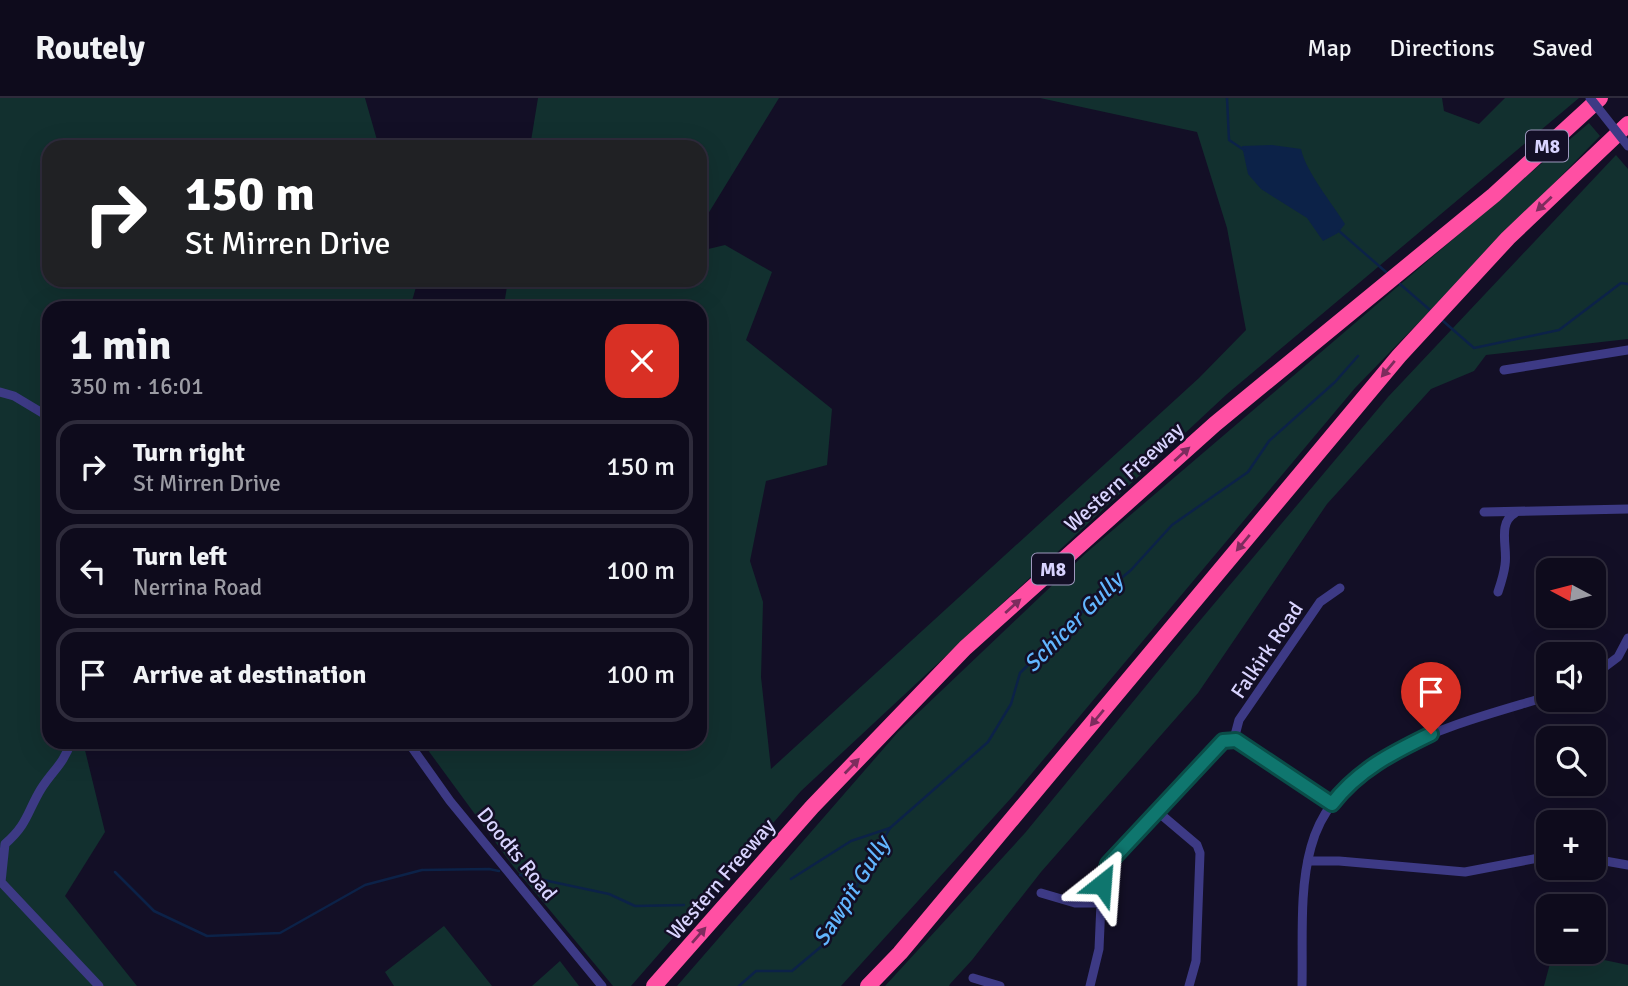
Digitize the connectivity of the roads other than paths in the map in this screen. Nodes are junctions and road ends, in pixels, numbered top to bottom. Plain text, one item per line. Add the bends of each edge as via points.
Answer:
1 (1590, 98) edge
2 (1600, 98) edge
3 (1628, 124) edge
4 (1628, 146) edge
5 (1628, 350) edge
6 (1504, 370) dead end
7 (0, 392) edge
8 (42, 414) edge
9 (1628, 509) edge
10 (1484, 512) dead end
11 (1516, 512) junction
12 (1340, 588) dead end
13 (1498, 592) dead end
14 (1628, 638) edge
15 (1606, 666) edge
16 (1536, 700) edge
17 (1234, 740) junction
18 (69, 749) edge
19 (413, 749) edge
20 (1332, 804) junction
21 (1158, 812) junction
22 (1308, 857) junction
23 (1536, 858) edge
24 (1606, 861) edge
25 (1628, 865) edge
26 (1041, 893) dead end
27 (1101, 903) junction
28 (973, 978) dead end
29 (99, 986) edge
30 (602, 986) edge
31 (654, 986) edge
32 (868, 986) edge
33 (1000, 986) edge
34 (1088, 986) edge
35 (1189, 986) edge
36 (1302, 986) edge

1 - 4 street, bridge
31 -> 2 highway, Western Freeway / M8 via 812,807 965,648 1215,424 1494,195
3 -> 32 highway, M8 via 1508,238 1399,356
5 - 6 street
7 - 8 street
9 - 11 street
10 - 11 street
11 - 13 street via 1505,524 1506,561
12 - 17 street, Falkirk Road via 1311,614 1240,720
14 - 15 street via 1618,657
16 - 20 street via 1407,746 1361,773
17 - 20 street
17 - 21 street via 1219,744
18 - 29 street via 43,785 29,817 5,844 1,882
19 - 30 street, Doodts Road
20 - 22 street
21 - 27 street via 1108,864
21 - 35 street via 1198,845 1200,853 1196,961
22 - 23 street via 1465,872
22 - 36 street
24 - 25 street
26 - 27 street via 1075,903
27 - 34 street via 1099,948
28 - 33 street

